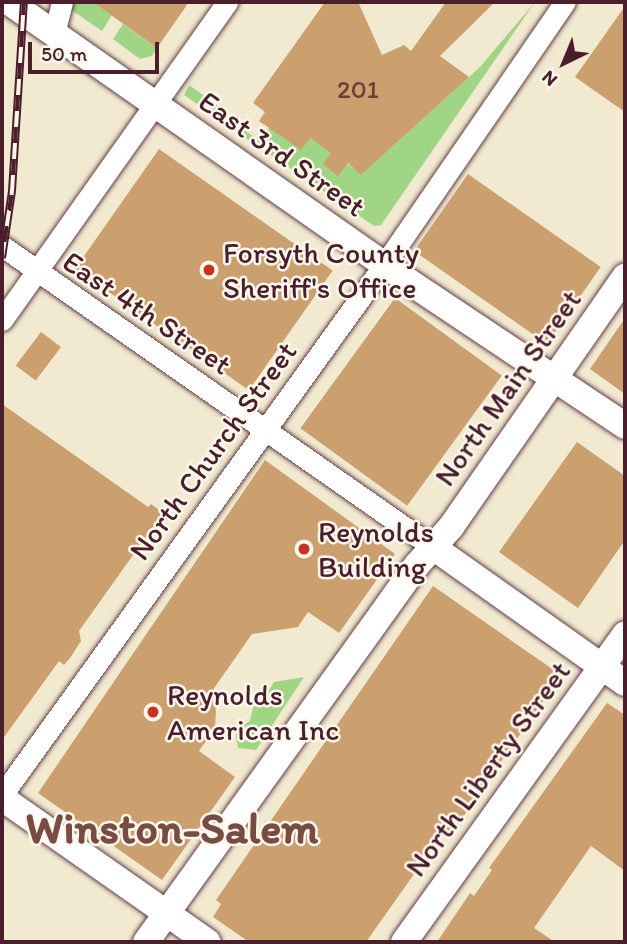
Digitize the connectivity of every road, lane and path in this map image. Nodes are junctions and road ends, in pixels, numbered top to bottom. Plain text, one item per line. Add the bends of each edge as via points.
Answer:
1 (9, 2) edge
2 (62, 2) edge
3 (226, 2) edge
4 (565, 2) edge
5 (54, 34) junction
6 (154, 105) junction
7 (2, 246) edge
8 (384, 265) junction
9 (37, 274) junction
10 (625, 277) edge
11 (2, 320) edge
12 (557, 378) junction
13 (625, 426) edge
14 (265, 429) junction
15 (433, 547) junction
16 (625, 634) edge
17 (602, 666) junction
18 (625, 682) edge
19 (2, 797) edge
20 (167, 913) junction
21 (146, 942) edge
22 (208, 942) edge
23 (404, 942) edge

1 - 5 main road, East 3rd Street
2 - 5 street
3 - 6 street
4 - 8 street, North Church Street
5 - 6 main road, East 3rd Street
6 - 8 main road, East 3rd Street
6 - 9 street
7 - 9 street, East 4th Street
8 - 12 main road, East 3rd Street
8 - 14 street, North Church Street
9 - 11 street
9 - 14 street, East 4th Street
10 - 12 main road, North Main Street
12 - 13 main road, East 3rd Street
12 - 15 main road, North Main Street
14 - 15 street, East 4th Street
14 - 19 street, North Church Street
15 - 17 main road
15 - 20 main road, North Main Street
16 - 17 main road, North Liberty Street
17 - 18 main road
17 - 23 main road, North Liberty Street
19 - 20 main road
20 - 21 main road, North Main Street
20 - 22 main road

